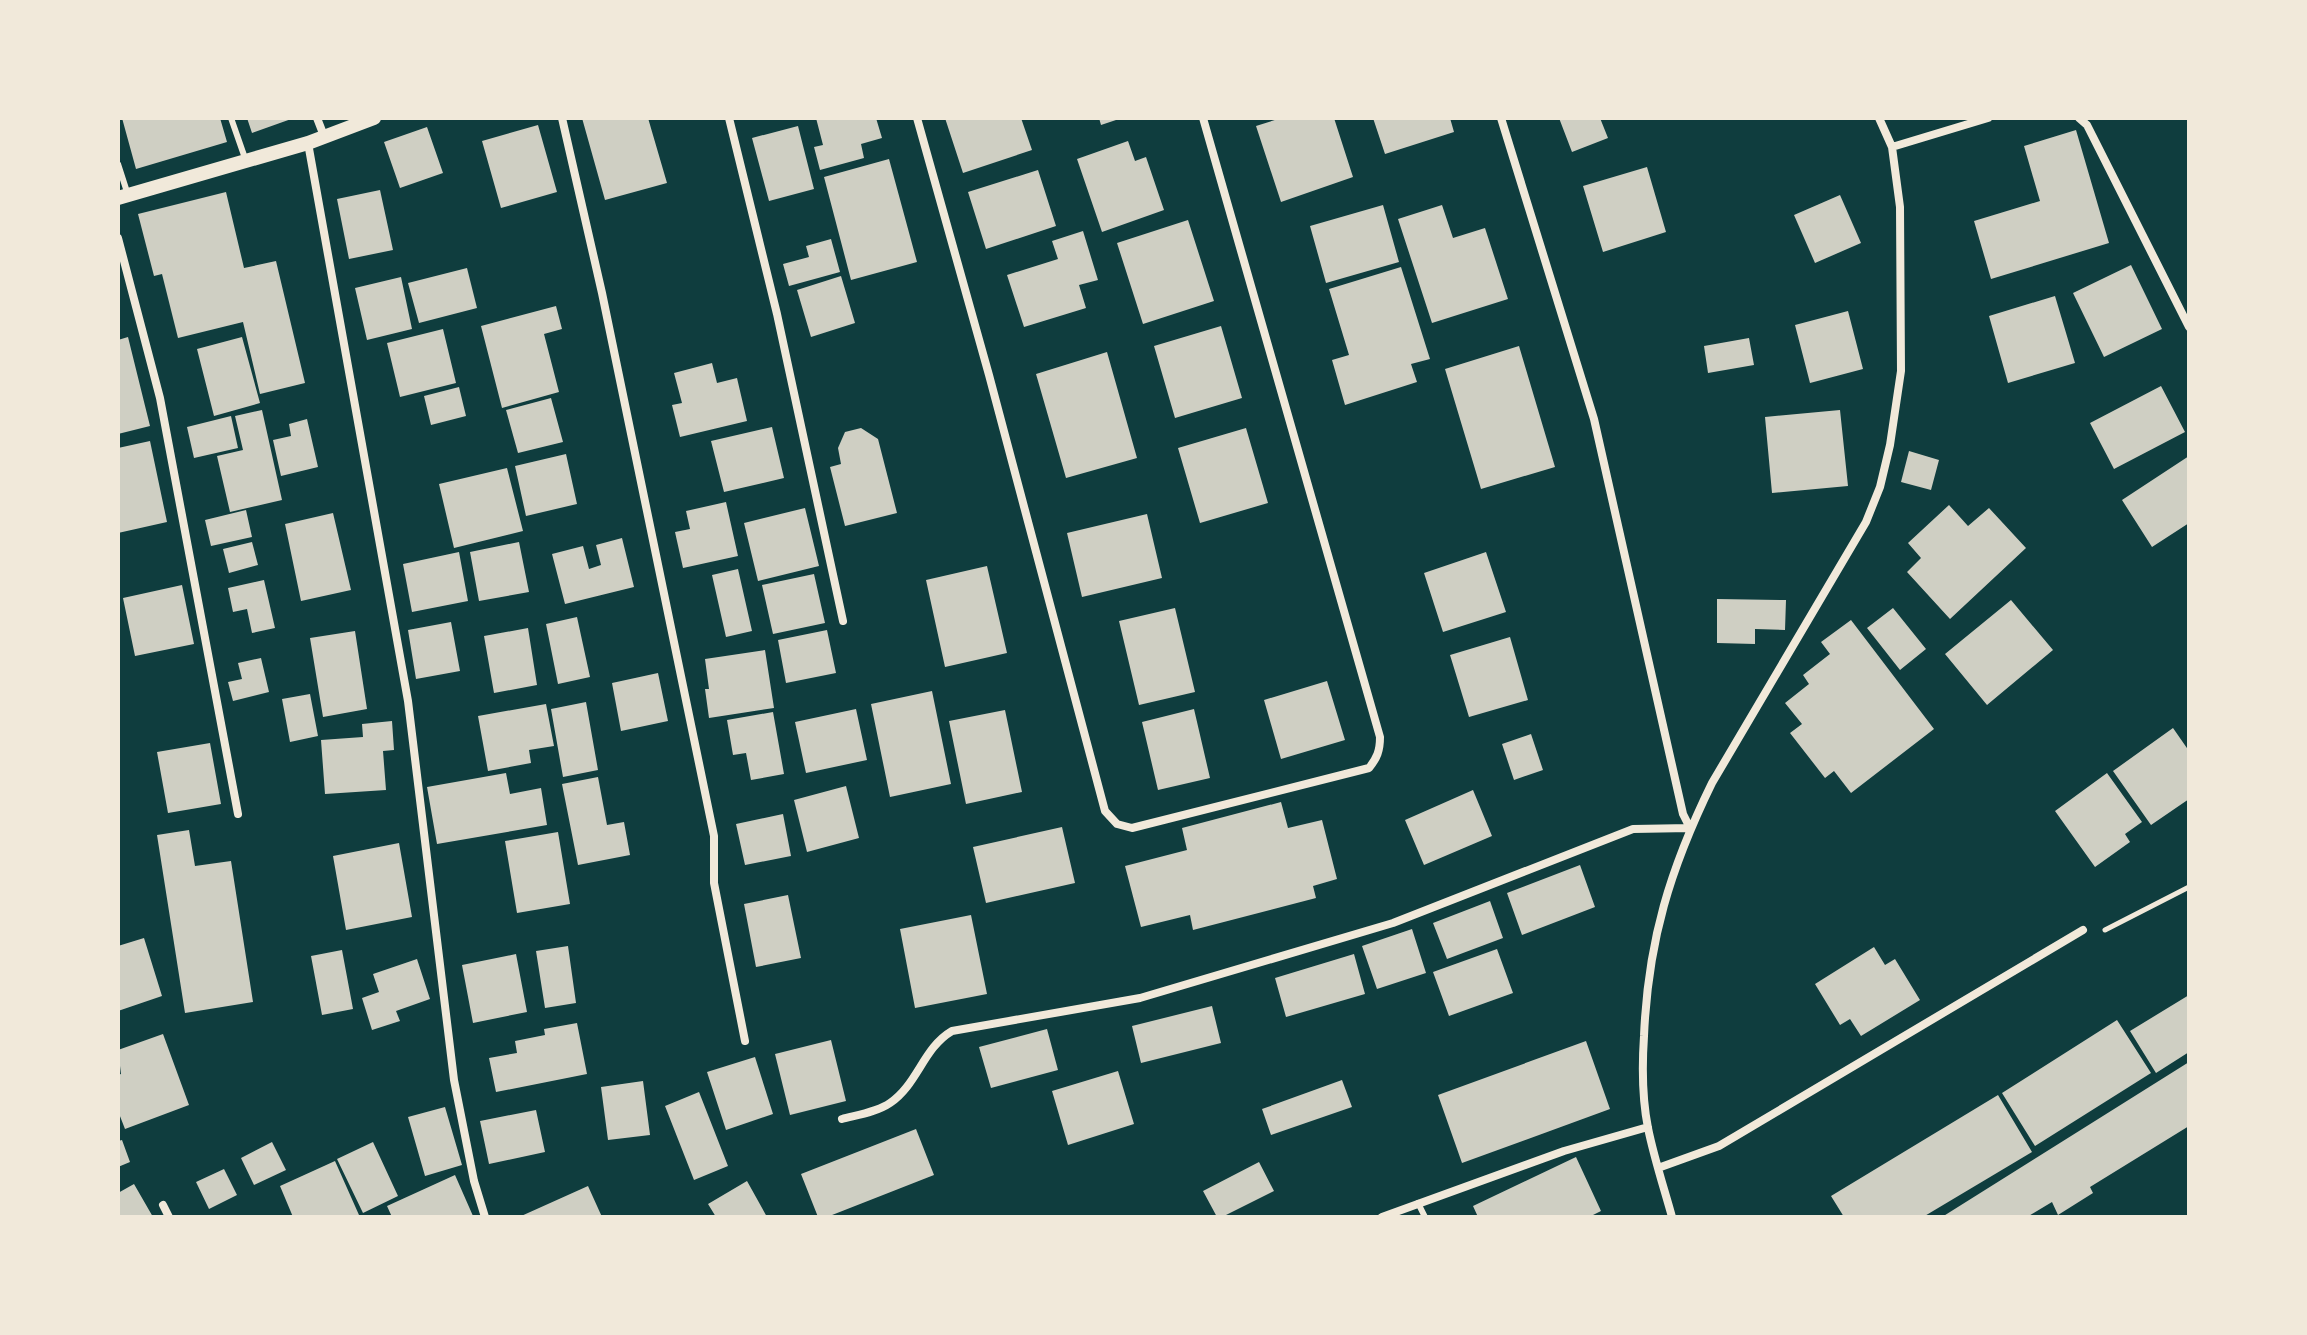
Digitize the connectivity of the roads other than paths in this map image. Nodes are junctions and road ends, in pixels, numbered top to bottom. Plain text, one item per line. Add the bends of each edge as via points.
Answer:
1 (231, 118) edge
2 (317, 118) edge
3 (374, 118) edge
4 (562, 118) edge
5 (729, 118) edge
6 (917, 118) edge
7 (1203, 118) edge
8 (1501, 118) edge
9 (1879, 118) edge
10 (1988, 118) edge
11 (2079, 118) edge
12 (324, 136) junction
13 (308, 143) junction
14 (1892, 147) junction
15 (246, 161) junction
16 (118, 164) edge
17 (123, 197) edge
18 (118, 238) edge
19 (2189, 327) edge
20 (843, 621) dead end
21 (238, 814) dead end
22 (1690, 828) junction
23 (2083, 930) road end
24 (745, 1041) dead end
25 (842, 1119) dead end
26 (1648, 1127) junction
27 (1658, 1168) junction
28 (1418, 1203) junction
29 (163, 1205) dead end
30 (169, 1217) edge
31 (485, 1217) edge
32 (1382, 1217) edge
33 (1425, 1217) edge
34 (1672, 1217) edge

1 - 15 lane
2 - 12 street
3 - 12 street
4 - 24 street via 714,836 714,883
5 - 20 street
6 - 7 street via 1105,811 1117,824 1132,828 1369,768 1378,756 1380,737
8 - 22 street via 1594,419
9 - 14 street
10 - 14 street
11 - 19 street
12 - 13 street
13 - 15 street
13 - 31 street via 408,701 454,1080
14 - 22 street via 1900,207 1901,371 1880,487 1866,522
15 - 17 street
16 - 17 lane
18 - 21 street via 160,398
22 - 25 street via 1633,829 1393,923 1140,998 952,1031 938,1040 891,1102
22 - 26 street via 1652,949 1643,1062
23 - 27 street via 1719,1146
26 - 27 street
26 - 28 street
27 - 34 street
28 - 32 street
28 - 33 lane
29 - 30 street

